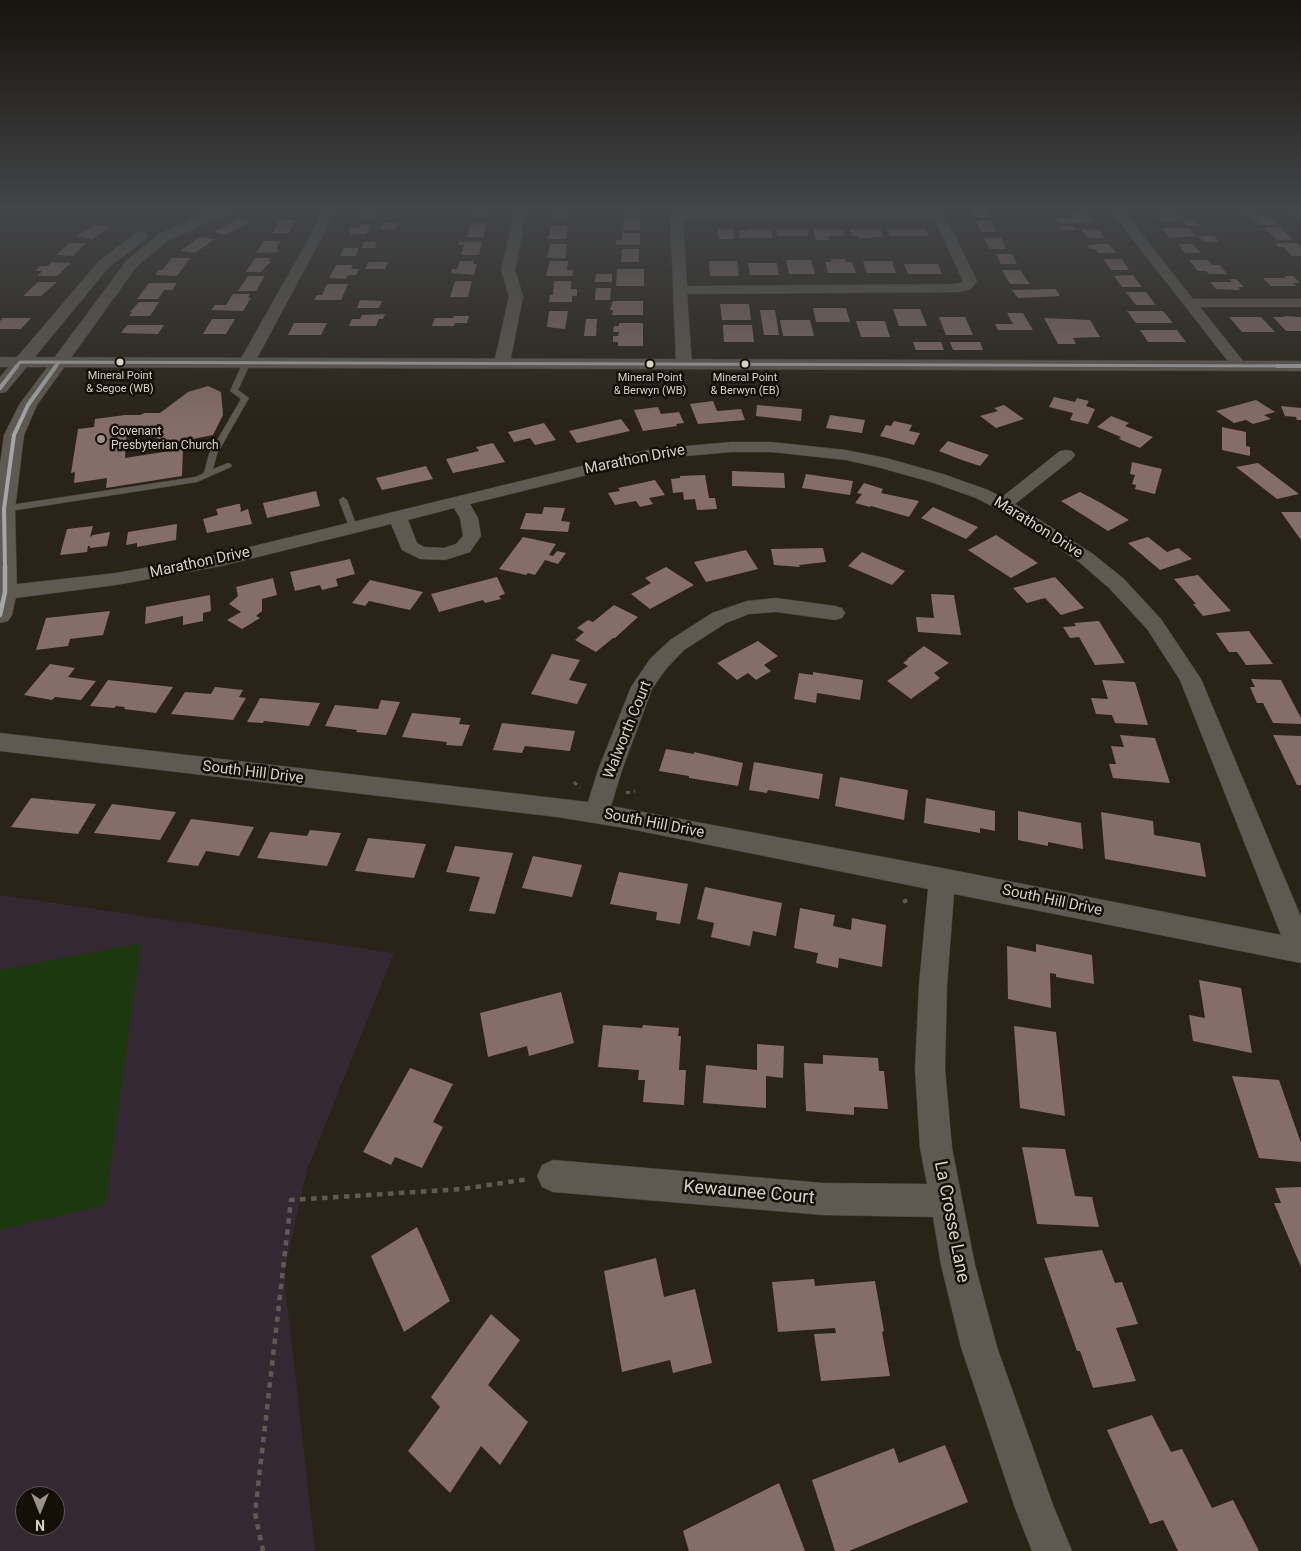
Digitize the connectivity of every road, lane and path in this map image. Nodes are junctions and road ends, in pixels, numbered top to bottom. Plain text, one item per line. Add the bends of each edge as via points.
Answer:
1 (89, 281) edge
2 (118, 281) edge
3 (291, 281) edge
4 (512, 281) edge
5 (680, 281) edge
6 (970, 281) edge
7 (1173, 281) edge
8 (681, 290) junction
9 (1301, 302) edge
10 (1190, 303) junction
11 (0, 362) edge
12 (20, 362) junction
13 (59, 362) junction
14 (247, 362) junction
15 (502, 363) junction
16 (684, 364) junction
17 (1239, 366) junction
18 (1301, 366) edge
19 (0, 388) edge
20 (1066, 454) dead end
21 (228, 465) dead end
22 (208, 473) junction
23 (343, 500) dead end
24 (459, 501) junction
25 (1002, 504) junction
26 (4, 509) junction
27 (397, 516) junction
28 (353, 527) junction
29 (3, 593) edge
30 (836, 613) dead end
31 (0, 615) edge
32 (0, 742) edge
33 (574, 782) dead end
34 (580, 788) dead end
35 (635, 791) dead end
36 (626, 793) dead end
37 (596, 813) junction
38 (942, 879) junction
39 (909, 899) dead end
40 (903, 902) dead end
41 (1301, 950) edge
42 (553, 1176) joint
43 (946, 1202) junction
44 (263, 1551) edge
45 (1052, 1551) edge

1 - 12 street
2 - 13 street
3 - 14 street
4 - 15 street via 516,296
5 - 8 street
6 - 8 street via 966,286 942,289
7 - 10 street
8 - 16 street
9 - 10 street
10 - 17 street
11 - 12 main road
12 - 13 main road
12 - 19 street
13 - 14 main road
13 - 26 street via 28,404 14,435
14 - 15 main road
14 - 22 lane via 234,391 244,398 213,454
15 - 16 main road
16 - 17 main road
17 - 18 main road
20 - 25 street
21 - 22 lane
22 - 26 lane via 197,479
23 - 28 lane
24 - 25 street, Marathon Drive via 652,454 751,447 808,450 880,462 937,478
24 - 27 street, Marathon Drive
24 - 27 street via 469,518 472,536 463,548 445,554 420,552 409,546
25 - 41 street, Marathon Drive via 1048,530 1116,583 1154,624 1174,653 1190,679
26 - 29 street
27 - 28 street, Marathon Drive
28 - 29 street, Marathon Drive via 158,573
29 - 31 street
30 - 37 street, Walworth Court via 776,605 747,608 719,618 677,645 642,686
32 - 37 street, South Hill Drive
33 - 34 path
35 - 36 path
37 - 38 street, South Hill Drive
38 - 41 street, South Hill Drive
38 - 43 street, La Crosse Lane via 930,1069 936,1148
39 - 40 path
42 - 43 street, Kewaunee Court via 823,1199
42 - 44 path via 462,1189 291,1200 255,1513
43 - 45 street, La Crosse Lane via 979,1347

